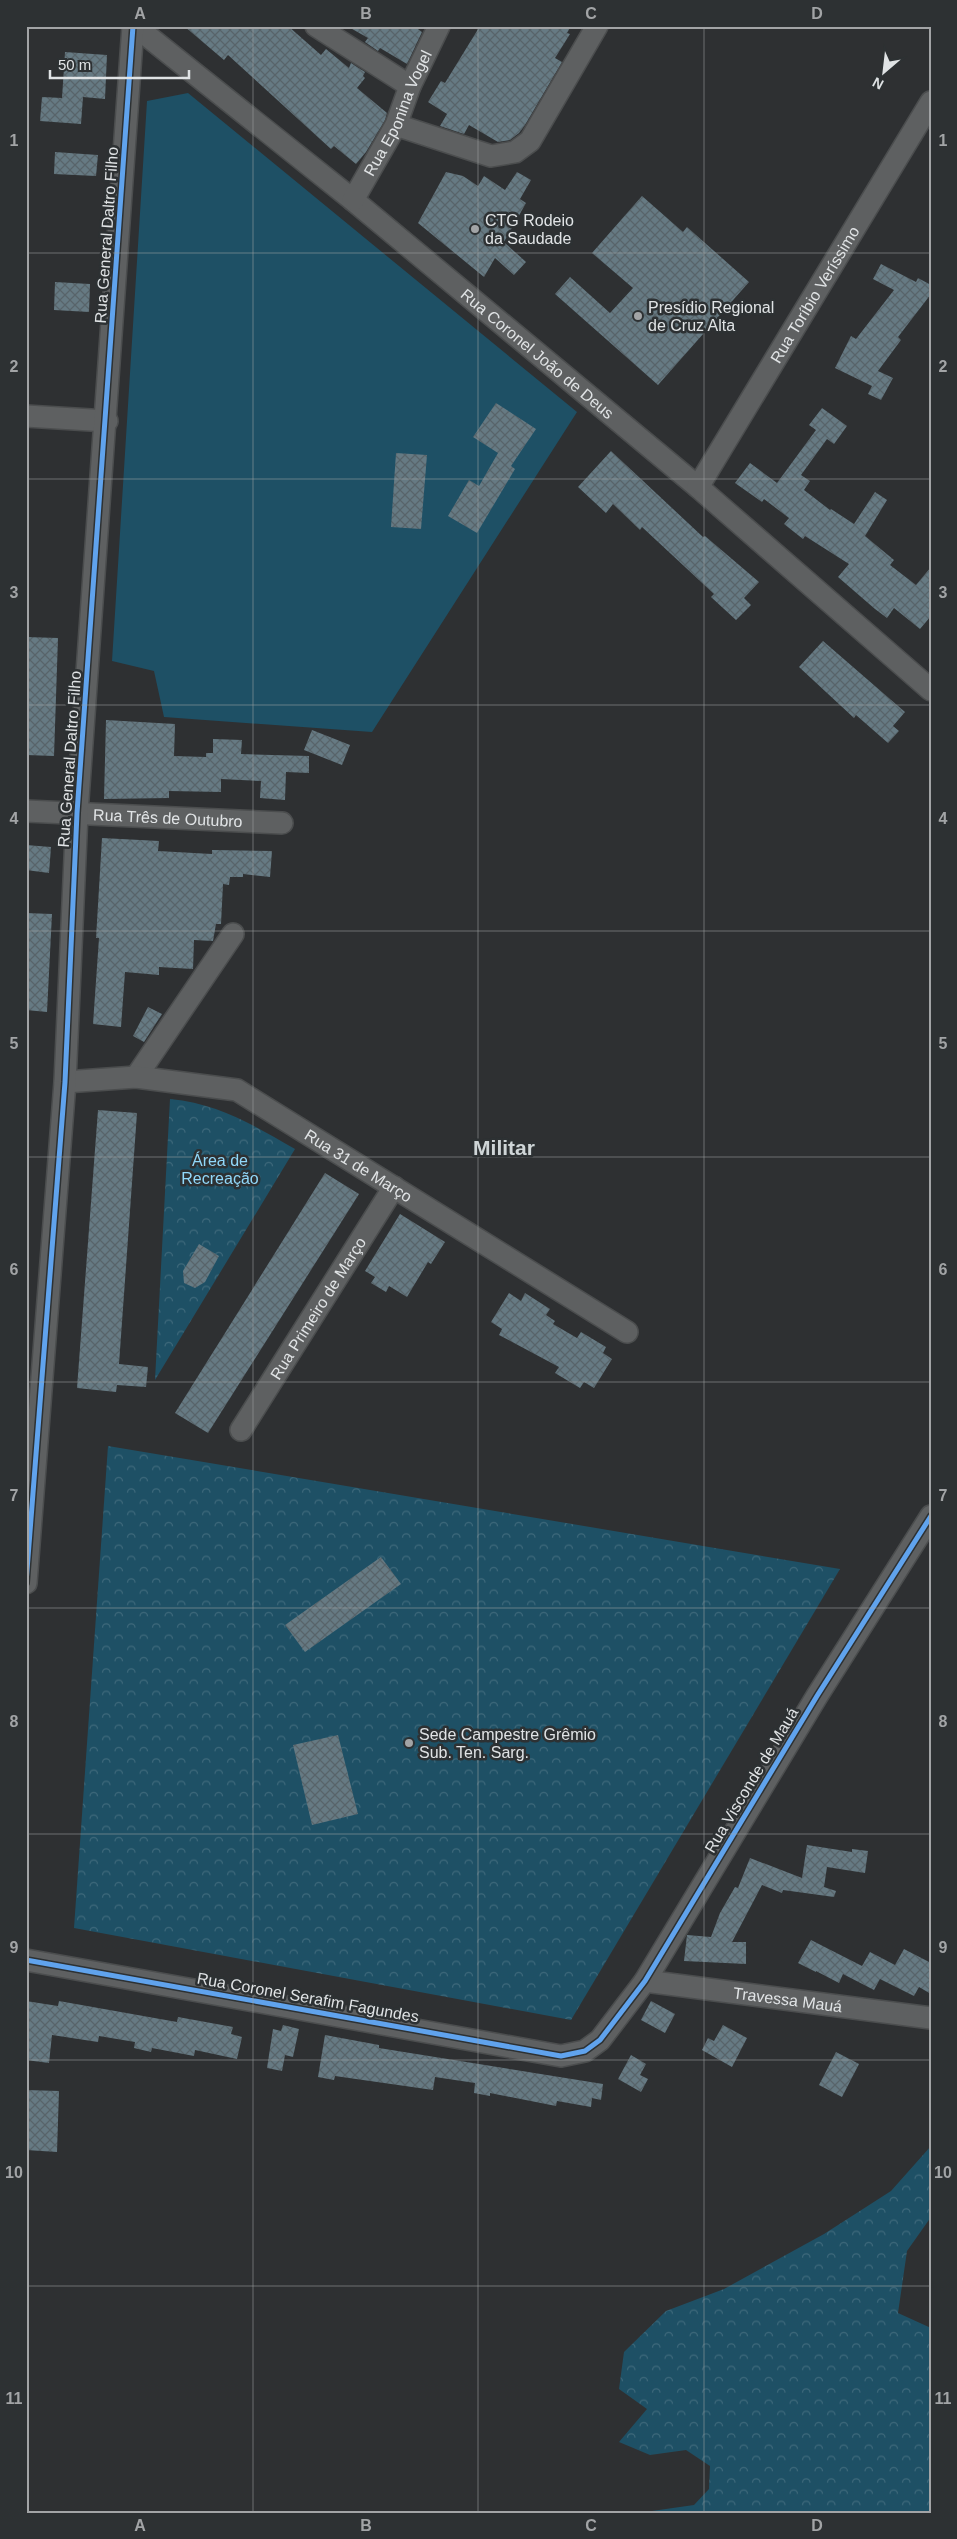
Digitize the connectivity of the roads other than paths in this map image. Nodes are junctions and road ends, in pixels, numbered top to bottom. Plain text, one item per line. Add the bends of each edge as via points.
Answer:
1 (134, 26) edge
2 (316, 26) edge
3 (439, 26) edge
4 (597, 26) edge
5 (410, 86) junction
6 (931, 102) edge
7 (396, 125) junction
8 (353, 200) junction
9 (26, 416) edge
10 (106, 421) junction
11 (698, 487) junction
12 (931, 690) edge
13 (26, 810) edge
14 (77, 813) junction
15 (282, 824) dead end
16 (234, 934) dead end
17 (136, 1077) junction
18 (65, 1082) junction
19 (394, 1188) junction
20 (627, 1332) dead end
21 (33, 1381) edge
22 (240, 1430) dead end
23 (931, 1516) edge
24 (26, 1583) edge
25 (26, 1960) edge
26 (645, 1981) junction
27 (931, 2018) edge
28 (585, 2051) joint

1 - 8 street, Rua Coronel João de Deus
1 - 10 street, Rua General Daltro Filho
2 - 5 street
3 - 5 street, Rua Eponina Vogel
4 - 7 street via 530,141 515,152 491,156
5 - 7 street, Rua Eponina Vogel
6 - 11 street, Rua Toríbio Veríssimo
7 - 8 street, Rua Eponina Vogel
8 - 11 street, Rua Coronel João de Deus
9 - 10 street
10 - 14 street, Rua General Daltro Filho
11 - 12 street, Rua Coronel João de Deus
13 - 14 street, Rua Três de Outubro
14 - 15 street, Rua Três de Outubro
14 - 18 street, Rua General Daltro Filho
16 - 17 street
17 - 18 street, Rua 31 de Março
17 - 19 street, Rua 31 de Março via 237,1090
18 - 21 street, Rua General Daltro Filho
19 - 20 street, Rua 31 de Março
19 - 22 street, Rua Primeiro de Março
21 - 24 street, Rua General Daltro Filho
23 - 26 street, Rua Visconde de Mauá via 817,1696
25 - 28 street, Rua Coronel Serafim Fagundes via 561,2056
26 - 27 street, Travessa Mauá
26 - 28 street, Rua Visconde de Mauá via 600,2040

